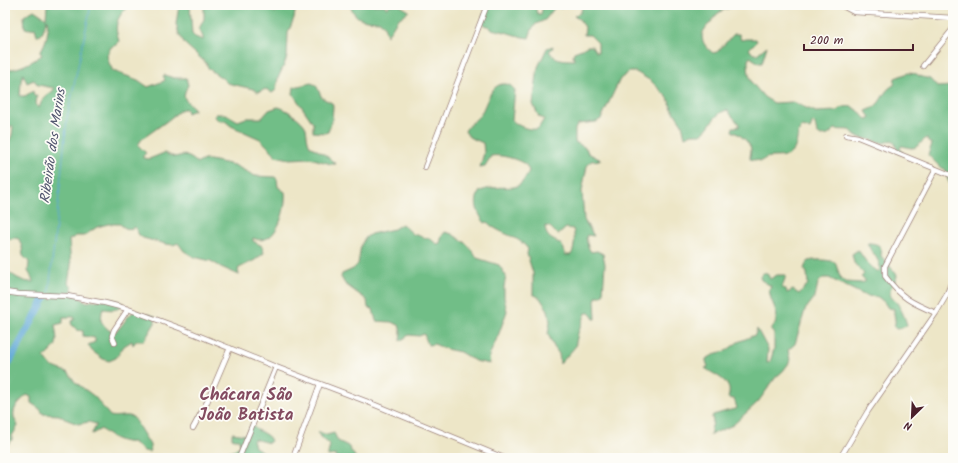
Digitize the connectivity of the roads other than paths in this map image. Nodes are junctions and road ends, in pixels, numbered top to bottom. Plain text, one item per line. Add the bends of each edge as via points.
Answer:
1 (487, 5) edge
2 (842, 6) edge
3 (953, 18) edge
4 (953, 29) edge
5 (923, 66) dead end
6 (846, 135) dead end
7 (425, 167) dead end
8 (936, 169) junction
9 (953, 176) edge
10 (953, 279) edge
11 (5, 292) edge
12 (128, 309) junction
13 (936, 313) junction
14 (114, 343) dead end
15 (230, 348) junction
16 (276, 367) junction
17 (320, 384) junction
18 (193, 428) dead end
19 (239, 458) edge
20 (293, 458) edge
21 (504, 458) edge
22 (840, 458) edge

1 - 7 street
2 - 3 street via 854,12
4 - 5 street
6 - 8 street via 858,137
8 - 9 street
8 - 13 street via 885,266 885,276 899,293
10 - 13 street
11 - 12 street via 67,296
12 - 14 street via 114,330
12 - 15 street
13 - 22 street via 868,411
15 - 16 street
15 - 18 street
16 - 17 street
16 - 19 street
17 - 20 street
17 - 21 street

